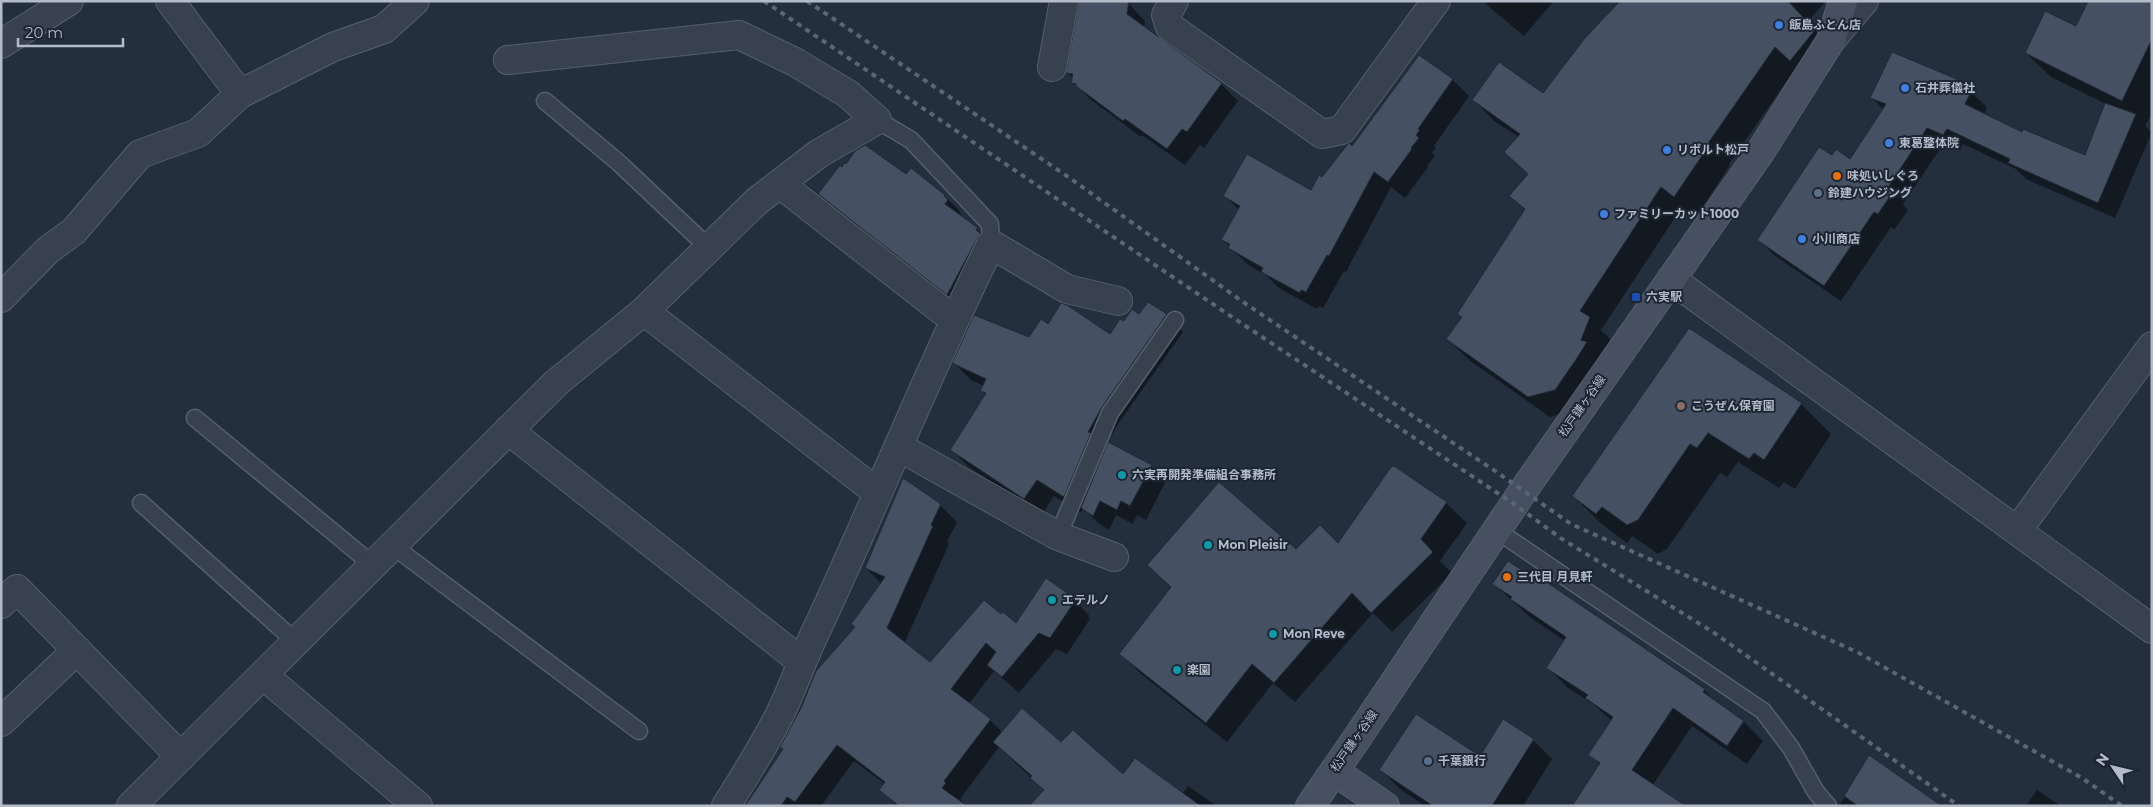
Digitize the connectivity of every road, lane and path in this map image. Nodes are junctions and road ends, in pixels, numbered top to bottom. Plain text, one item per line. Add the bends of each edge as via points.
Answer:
1 (69, 1) edge
2 (170, 1) edge
3 (415, 1) edge
4 (1064, 1) edge
5 (1174, 1) edge
6 (1436, 1) edge
7 (1843, 1) edge
8 (1864, 1) edge
9 (1832, 40) junction
10 (1, 44) edge
11 (508, 60) dead end
12 (1052, 67) dead end
13 (240, 94) junction
14 (545, 101) dead end
15 (877, 120) junction
16 (780, 184) junction
17 (991, 244) junction
18 (709, 248) junction
19 (1671, 279) junction
20 (1, 298) edge
21 (1118, 302) dead end
22 (644, 311) junction
23 (953, 319) junction
24 (1175, 320) dead end
25 (2152, 346) edge
26 (195, 418) dead end
27 (508, 430) junction
28 (899, 447) junction
29 (878, 492) junction
30 (140, 503) dead end
31 (1496, 530) junction
32 (2017, 531) junction
33 (1058, 536) junction
34 (393, 546) junction
35 (1114, 557) dead end
36 (373, 565) junction
37 (1, 604) edge
38 (2152, 629) edge
39 (296, 642) junction
40 (77, 650) junction
41 (802, 662) junction
42 (263, 675) junction
43 (1, 722) edge
44 (639, 731) dead end
45 (181, 756) junction
46 (1334, 771) junction
47 (145, 801) edge
48 (418, 806) edge
49 (726, 806) edge
50 (1310, 806) edge
51 (1385, 806) edge
52 (1828, 806) edge

1 - 10 street
2 - 13 street
3 - 13 street via 384,29 333,47
4 - 12 street
5 - 6 street via 1166,15 1170,27 1322,134 1342,130
7 - 9 main road, 松戸鎌ヶ谷線
8 - 9 street
9 - 19 main road, 松戸鎌ヶ谷線 via 1759,154
11 - 15 street via 739,35 795,62 848,94
13 - 20 street via 198,133 140,154 74,232 48,250
14 - 18 lane via 619,163
15 - 16 street via 818,154
15 - 17 lane via 911,140 990,224
16 - 18 street via 757,201
16 - 23 street
17 - 21 street via 1067,289
17 - 23 street
18 - 22 street
19 - 31 main road, 松戸鎌ヶ谷線
19 - 32 street
22 - 27 street via 556,383
22 - 29 street
23 - 28 street
24 - 33 lane via 1110,413
25 - 32 street
26 - 36 lane
27 - 34 street
27 - 41 street
28 - 29 street
28 - 33 street
29 - 41 street
30 - 39 lane
31 - 46 main road, 松戸鎌ヶ谷線
31 - 52 lane via 1763,712 1791,748 1816,792
32 - 38 street
33 - 35 street
34 - 36 street
34 - 44 lane
36 - 39 street
37 - 40 street via 17,589
39 - 42 street
40 - 43 street
40 - 45 street
41 - 49 street via 780,713
42 - 45 street
42 - 48 street
45 - 47 street
46 - 50 main road, 松戸鎌ヶ谷線
46 - 51 main road

